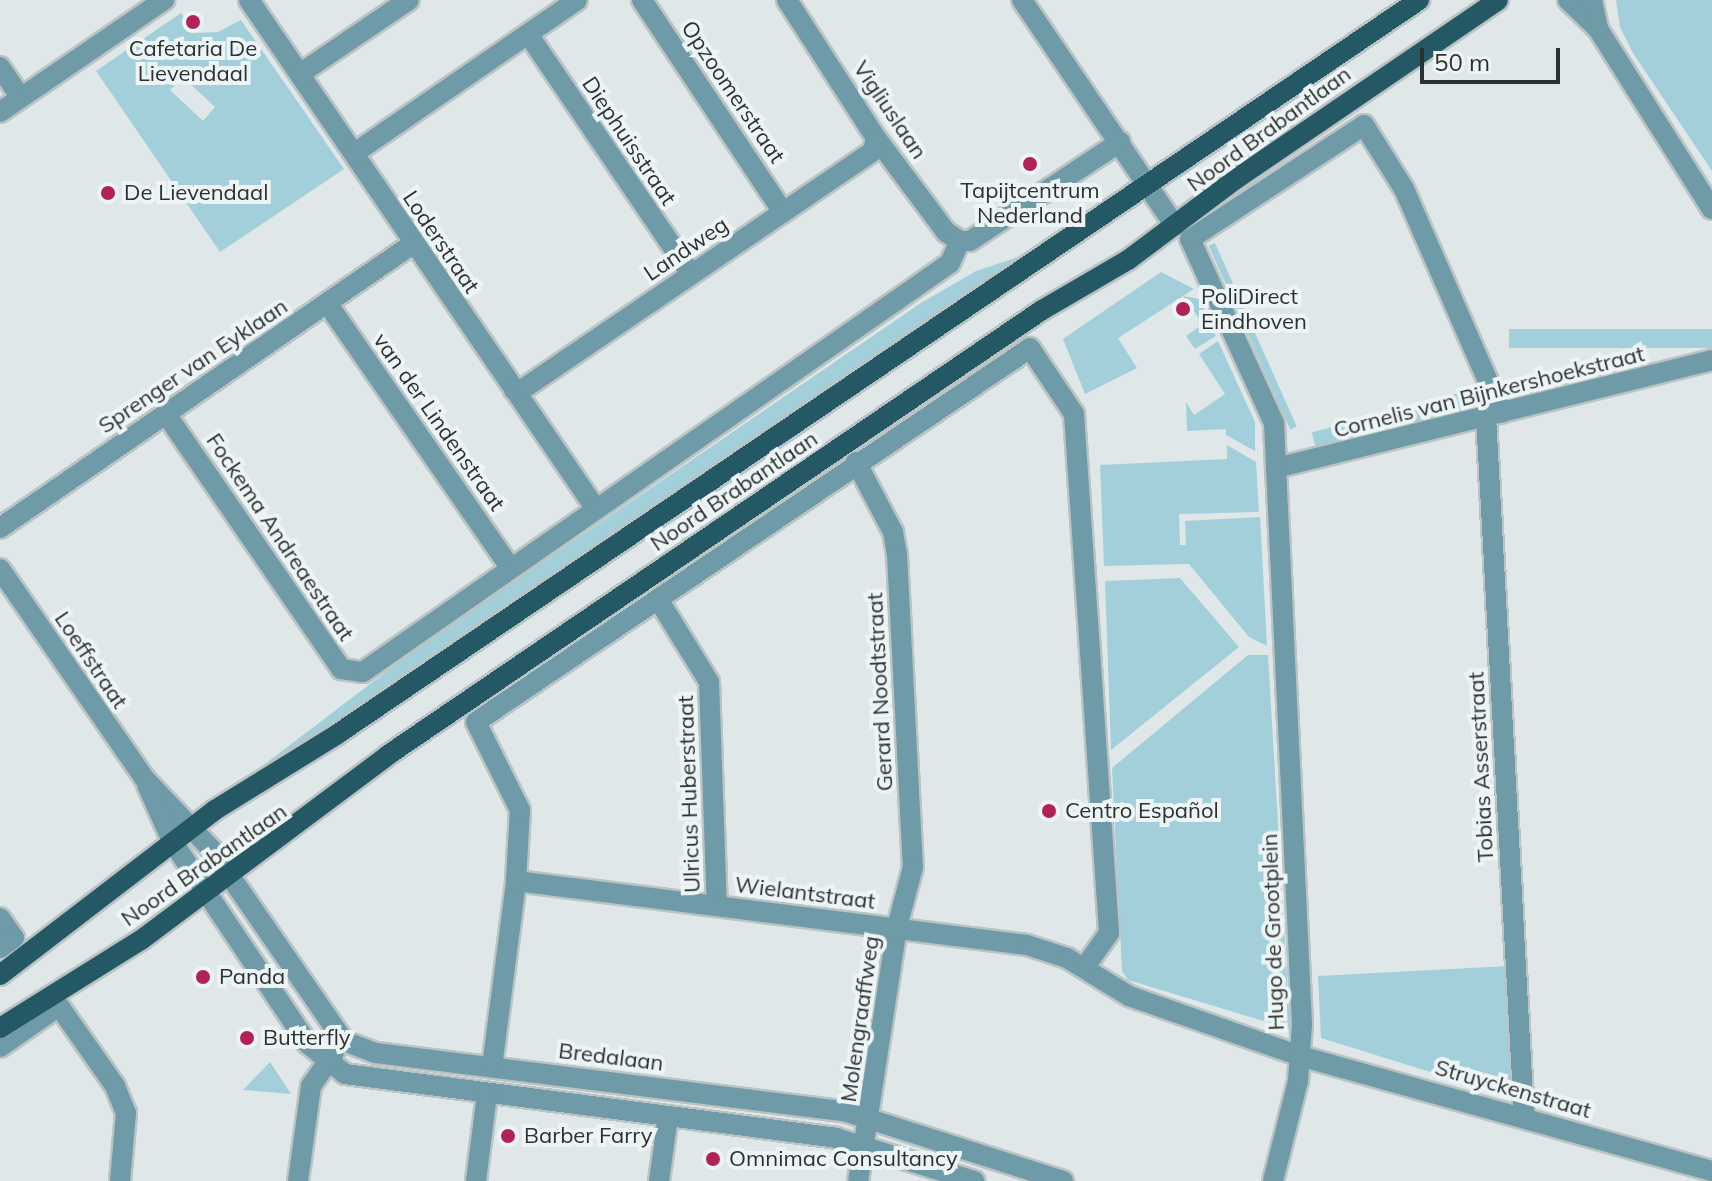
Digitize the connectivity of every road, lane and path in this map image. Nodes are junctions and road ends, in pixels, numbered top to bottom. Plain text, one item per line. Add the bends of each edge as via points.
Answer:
1 (164, 0) edge
2 (249, 0) edge
3 (409, 0) edge
4 (577, 0) edge
5 (642, 0) edge
6 (787, 0) edge
7 (1022, 0) edge
8 (1419, 0) edge
9 (1498, 0) edge
10 (1568, 0) edge
11 (1592, 0) edge
12 (1598, 29) junction
13 (528, 34) junction
14 (0, 67) edge
15 (301, 73) junction
16 (21, 98) junction
17 (0, 112) edge
18 (876, 138) junction
19 (1120, 142) junction
20 (356, 152) junction
21 (1146, 186) junction
22 (1712, 209) edge
23 (783, 212) junction
24 (1183, 233) junction
25 (960, 241) junction
26 (414, 243) junction
27 (691, 274) junction
28 (327, 303) junction
29 (1712, 360) edge
30 (514, 390) junction
31 (166, 414) junction
32 (1494, 415) junction
33 (856, 462) junction
34 (1276, 468) junction
35 (596, 509) junction
36 (0, 528) edge
37 (0, 569) edge
38 (511, 569) junction
39 (658, 599) junction
40 (144, 778) junction
41 (191, 828) junction
42 (172, 841) junction
43 (231, 877) junction
44 (516, 881) junction
45 (210, 891) junction
46 (717, 906) junction
47 (0, 918) edge
48 (897, 927) junction
49 (7, 943) edge
50 (1085, 967) junction
51 (0, 975) edge
52 (0, 1028) edge
53 (344, 1041) junction
54 (0, 1047) edge
55 (1300, 1056) junction
56 (327, 1062) junction
57 (492, 1067) junction
58 (487, 1094) junction
59 (1524, 1116) junction
60 (668, 1117) junction
61 (871, 1117) junction
62 (864, 1145) junction
63 (1712, 1171) edge
64 (120, 1181) edge
65 (298, 1181) edge
66 (476, 1181) edge
67 (659, 1181) edge
68 (858, 1181) edge
69 (974, 1181) edge
70 (1063, 1181) edge
71 (1273, 1181) edge

1 - 16 street
2 - 15 street, Loderstraat
3 - 15 street
4 - 13 street
5 - 23 street, Opzoomerstraat
6 - 18 street, Vigliuslaan
7 - 19 street, Hugo de Grootplein
8 - 21 main road, Noord Brabantlaan
9 - 24 main road, Noord Brabantlaan via 1248,170
10 - 12 street
11 - 12 street
12 - 22 street
13 - 20 street
13 - 27 street, Diephuisstraat
14 - 16 street
15 - 20 street, Loderstraat
16 - 17 street
18 - 23 street, Landweg via 873,151
18 - 25 street, Vigliuslaan via 946,232
19 - 21 street, Hugo de Grootplein
19 - 25 street via 970,241
20 - 26 street, Loderstraat
21 - 24 street, Hugo de Grootplein
21 - 41 main road, Noord Brabantlaan
23 - 27 street, Landweg
24 - 32 street, Noord Brabantlaan via 1364,125 1404,189
24 - 34 street, Hugo de Grootplein via 1269,404
24 - 43 main road, Noord Brabantlaan via 1042,310 388,755
25 - 35 street via 950,263
26 - 28 street, Sprenger van Eyklaan
26 - 30 street, Loderstraat
27 - 30 street, Landweg via 523,389
28 - 31 street, Sprenger van Eyklaan
28 - 38 street, van der Lindenstraat
29 - 32 street, Cornelis van Bijnkershoekstraat
30 - 35 street, Loderstraat
31 - 36 street, Sprenger van Eyklaan
31 - 38 street, Fockema Andreaestraat via 341,669 363,672
32 - 34 street, Cornelis van Bijnkershoekstraat
32 - 59 street, Tobias Asserstraat
33 - 39 street, Noord Brabantlaan
33 - 48 street, Gerard Noodtstraat via 893,532 897,554 913,867
33 - 50 street, Noord Brabantlaan via 1030,348 1074,414 1109,933
34 - 55 street, Hugo de Grootplein
35 - 38 street
37 - 40 street, Loeffstraat
39 - 44 street, Noord Brabantlaan via 476,722 520,810
39 - 46 street, Ulricus Huberstraat via 709,682
40 - 41 street, Loeffstraat
40 - 42 street, Loeffstraat
41 - 42 main road, Noord Brabantlaan
41 - 43 street, Loeffstraat
42 - 45 street, Loeffstraat
42 - 51 main road, Noord Brabantlaan
43 - 45 main road, Noord Brabantlaan
43 - 53 street
44 - 46 street, Wielantstraat
44 - 57 street
45 - 52 main road, Noord Brabantlaan
45 - 56 street via 307,1043
46 - 48 street, Wielantstraat
47 - 49 street
48 - 50 street, Wielantstraat via 1027,945
48 - 61 street, Molengraaffweg
50 - 55 street, Hugo de Grootplein via 1129,996
53 - 56 street
53 - 57 street, Bredalaan via 376,1053
54 - 64 street via 59,1006 115,1086 126,1113
55 - 59 street, Struyckenstraat
55 - 71 street
56 - 58 street via 368,1079
56 - 65 street via 311,1086
57 - 61 street, Bredalaan
58 - 60 street
58 - 66 street
59 - 63 street, Struyckenstraat
60 - 62 street
60 - 67 street
61 - 62 street, Molengraaffweg
61 - 70 street, Bredalaan
62 - 68 street, Molengraaffweg
62 - 69 street

